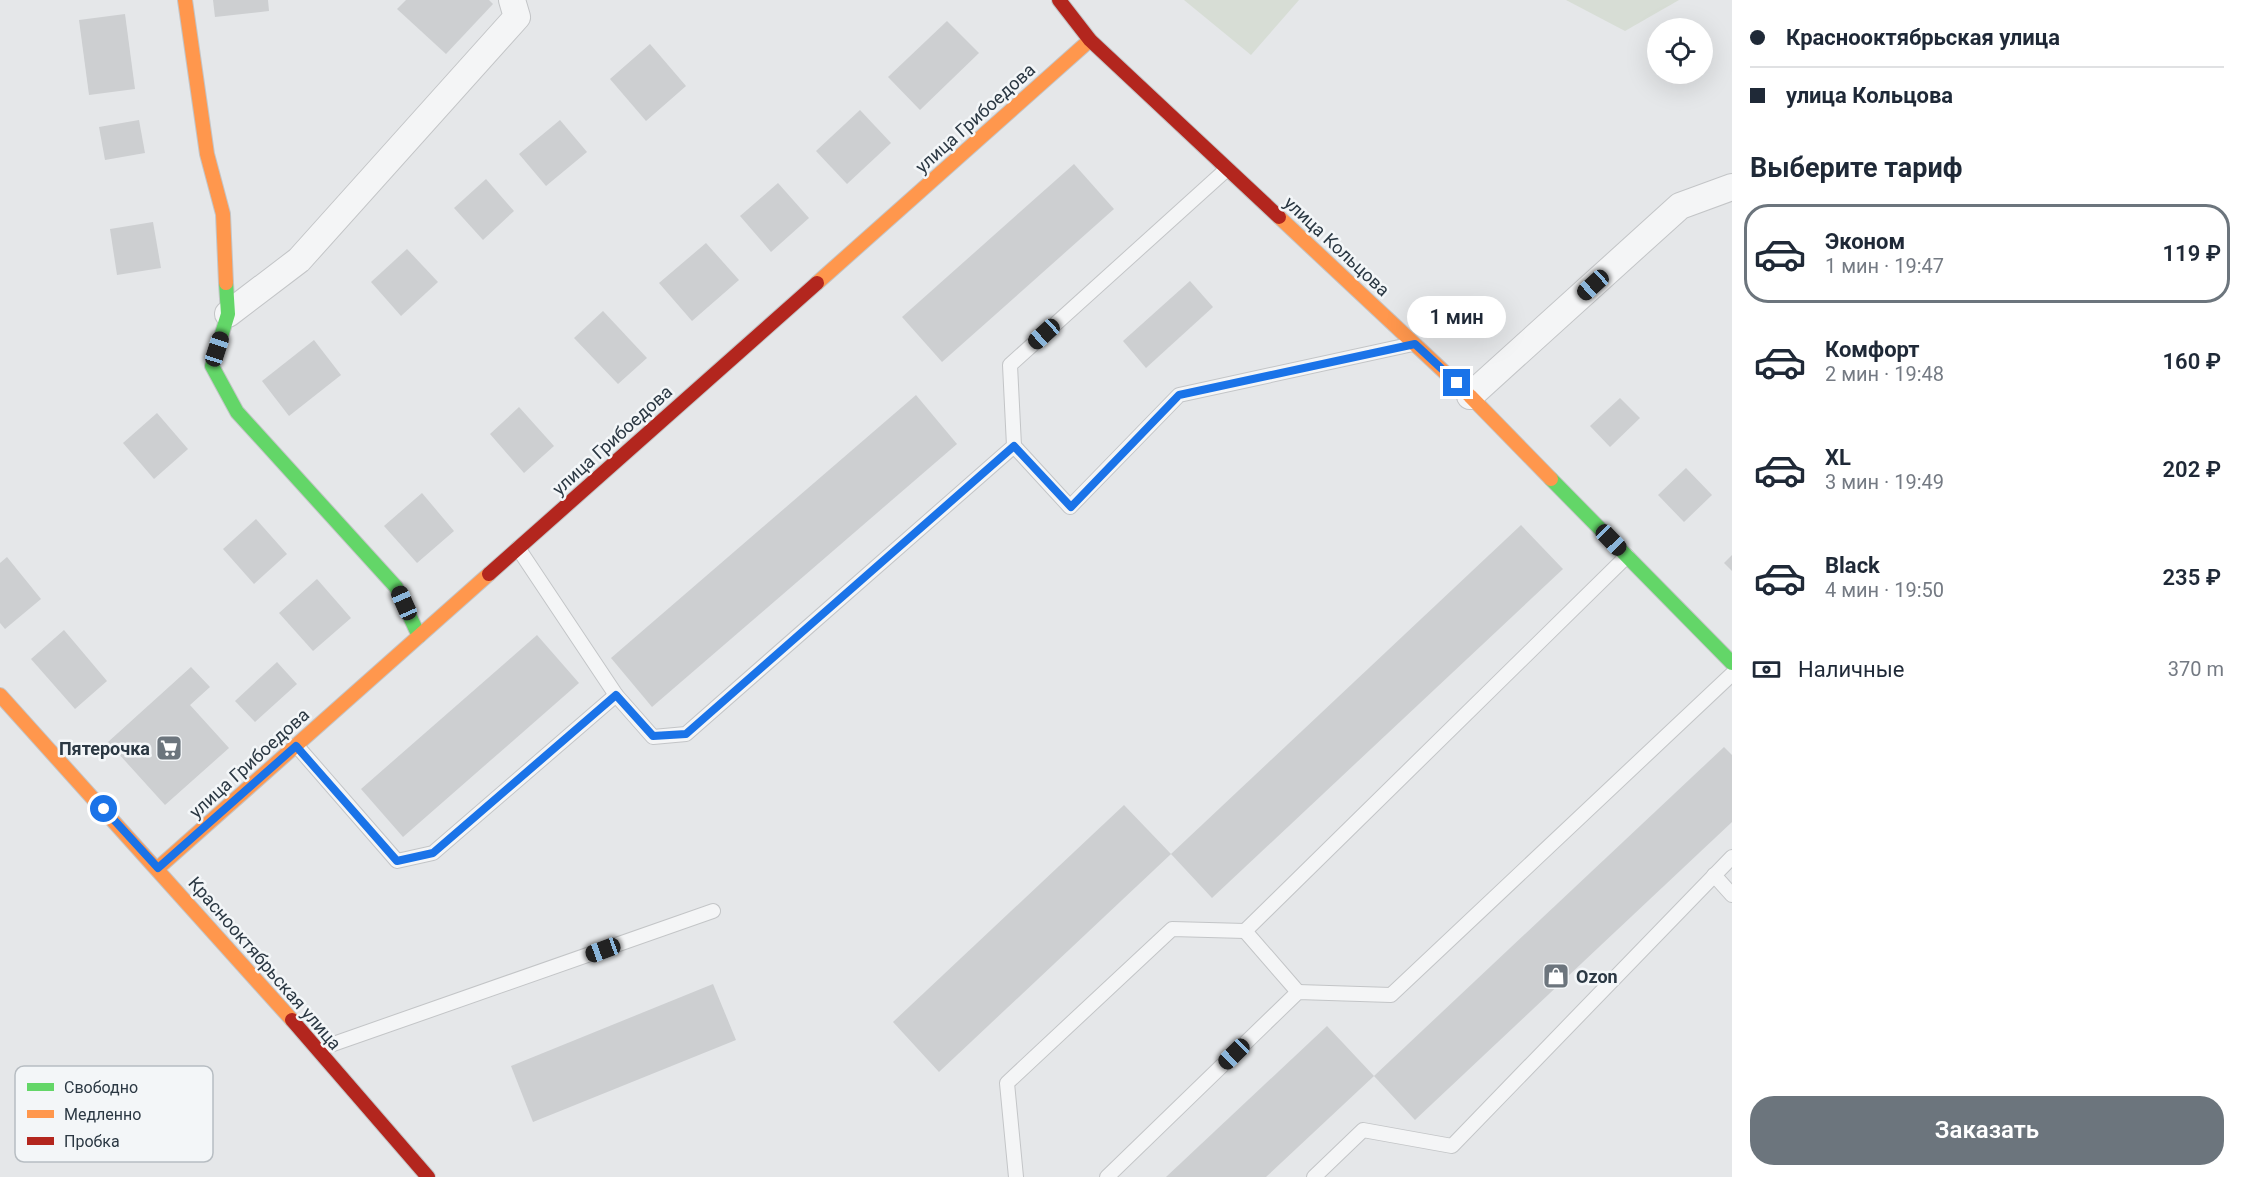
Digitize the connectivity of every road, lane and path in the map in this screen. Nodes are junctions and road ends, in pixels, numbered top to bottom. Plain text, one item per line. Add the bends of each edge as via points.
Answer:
1 (185, 0) edge
2 (512, 0) edge
3 (1059, 0) edge
4 (1090, 40) junction
5 (1227, 168) junction
6 (1732, 187) edge
7 (228, 314) junction
8 (1415, 344) junction
9 (1470, 396) junction
10 (1014, 446) junction
11 (518, 548) junction
12 (1627, 556) junction
13 (419, 636) junction
14 (1732, 663) edge
15 (1732, 674) edge
16 (0, 694) edge
17 (616, 695) junction
18 (296, 746) junction
19 (1732, 857) edge
20 (158, 868) junction
21 (1714, 876) junction
22 (1732, 895) edge
23 (713, 911) dead end
24 (1245, 931) junction
25 (1298, 992) junction
26 (317, 1050) junction
27 (428, 1177) edge
28 (1016, 1177) edge
29 (1107, 1177) edge
30 (1314, 1177) edge

1 - 7 street via 207,154 223,214
2 - 7 street via 517,17 299,260
3 - 4 street, улица Кольцова
4 - 5 street, улица Кольцова
4 - 11 street, улица Грибоедова
5 - 8 street, улица Кольцова
5 - 10 lane via 1010,365
6 - 9 street via 1680,206
7 - 13 street via 212,366 237,412 396,587
8 - 9 street, улица Кольцова
8 - 10 lane via 1179,395 1071,507
9 - 12 street, улица Кольцова
10 - 17 lane via 686,734 653,736
11 - 13 street, улица Грибоедова
11 - 17 lane
12 - 14 street, улица Кольцова
12 - 24 lane
13 - 18 street, улица Грибоедова
15 - 25 lane via 1391,995
16 - 20 street, Краснооктябрьская улица
17 - 18 lane via 433,853 397,861
18 - 20 street, улица Грибоедова
19 - 21 lane
20 - 26 street, Краснооктябрьская улица
21 - 22 lane
21 - 30 lane via 1452,1146 1363,1130
23 - 26 lane
24 - 25 lane
24 - 28 lane via 1172,929 1007,1083
25 - 29 lane
26 - 27 street, Краснооктябрьская улица

